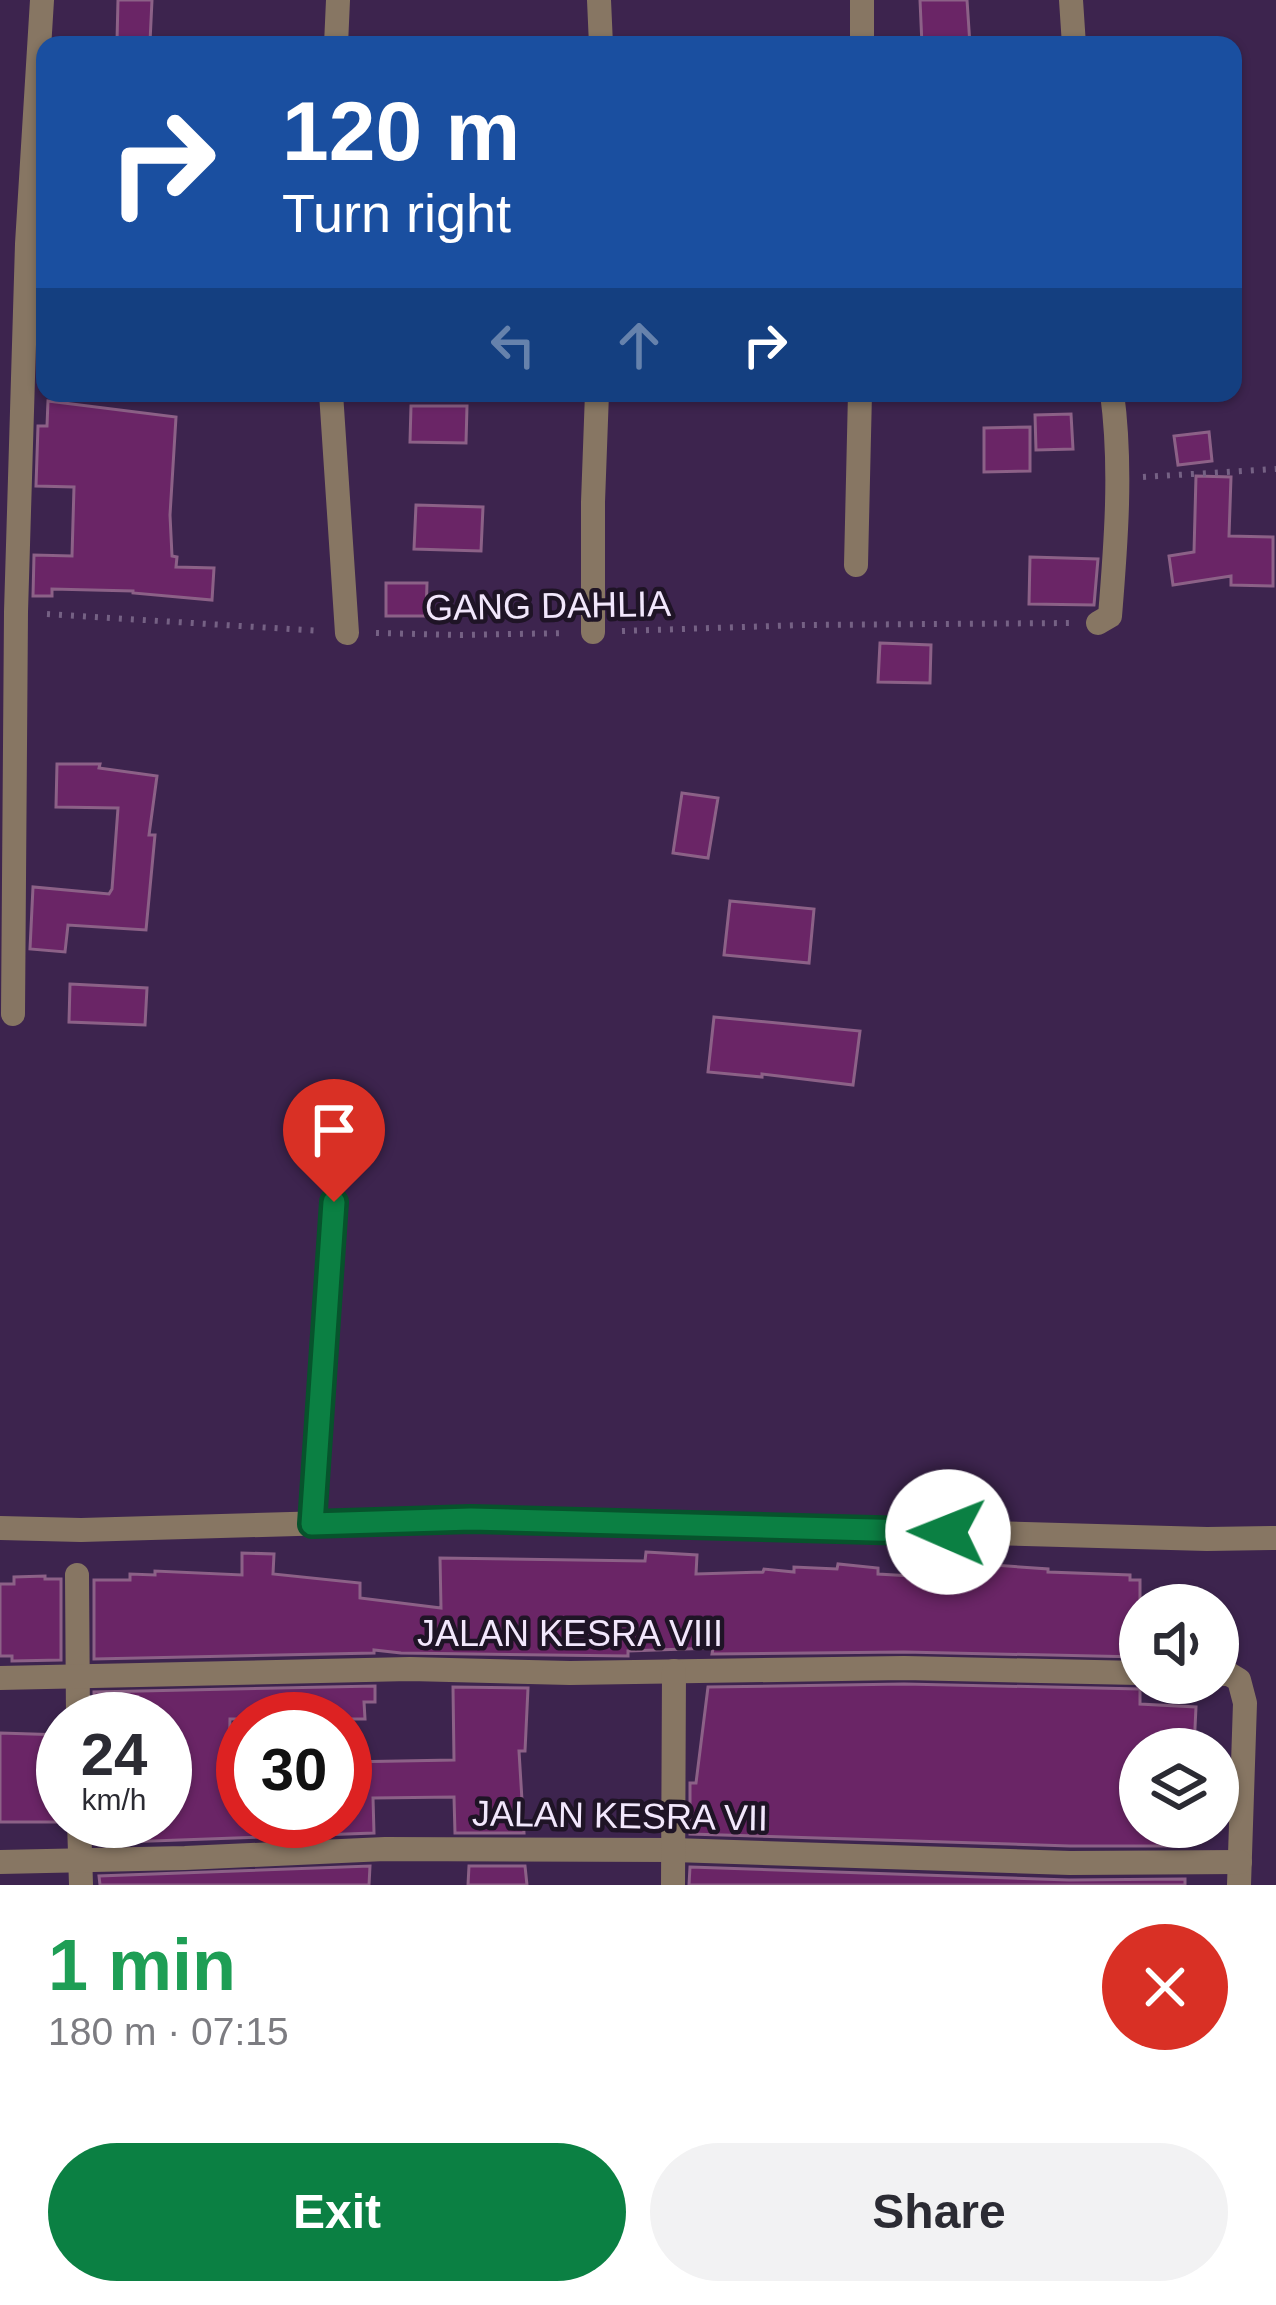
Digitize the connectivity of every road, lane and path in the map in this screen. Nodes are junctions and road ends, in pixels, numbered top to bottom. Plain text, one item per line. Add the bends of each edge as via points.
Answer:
1 (42, 0) edge
2 (338, 0) edge
3 (599, 0) edge
4 (862, 0) edge
5 (1071, 0) edge
6 (40, 36) edge
7 (336, 36) edge
8 (601, 36) edge
9 (862, 36) edge
10 (1073, 36) edge
11 (36, 98) edge
12 (333, 402) edge
13 (597, 402) edge
14 (860, 402) edge
15 (1113, 402) edge
16 (1276, 469) edge
17 (1116, 479) junction
18 (856, 565) dead end
19 (16, 612) junction
20 (1099, 623) joint
21 (593, 632) junction
22 (347, 633) junction
23 (13, 1015) dead end
24 (334, 1202) dead end
25 (312, 1524) junction
26 (0, 1528) edge
27 (1276, 1538) edge
28 (76, 1575) dead end
29 (674, 1671) junction
30 (1119, 1672) edge
31 (77, 1676) junction
32 (0, 1678) edge
33 (1239, 1680) edge
34 (77, 1692) edge
35 (674, 1850) junction
36 (0, 1862) edge
37 (81, 1873) edge
38 (1240, 1874) edge
39 (673, 1885) edge

1 - 6 street
2 - 7 street
3 - 8 street
4 - 9 street
5 - 10 street
11 - 19 street
12 - 22 street
13 - 21 street
14 - 18 street
15 - 17 street
16 - 17 path
17 - 20 street via 1110,616
19 - 22 path, GANG DAHLIA
19 - 23 street
20 - 21 path, GANG DAHLIA
21 - 22 path, GANG DAHLIA
24 - 25 street
25 - 26 street
25 - 27 street via 471,1519
28 - 31 street
29 - 30 street, JALAN KESRA VIII
29 - 31 street, JALAN KESRA VIII
29 - 35 street
31 - 32 street, JALAN KESRA VIII
31 - 34 street
33 - 38 street
35 - 37 street, JALAN KESRA VII via 385,1849
35 - 38 street, JALAN KESRA VII
35 - 39 street
36 - 37 street, JALAN KESRA VII

